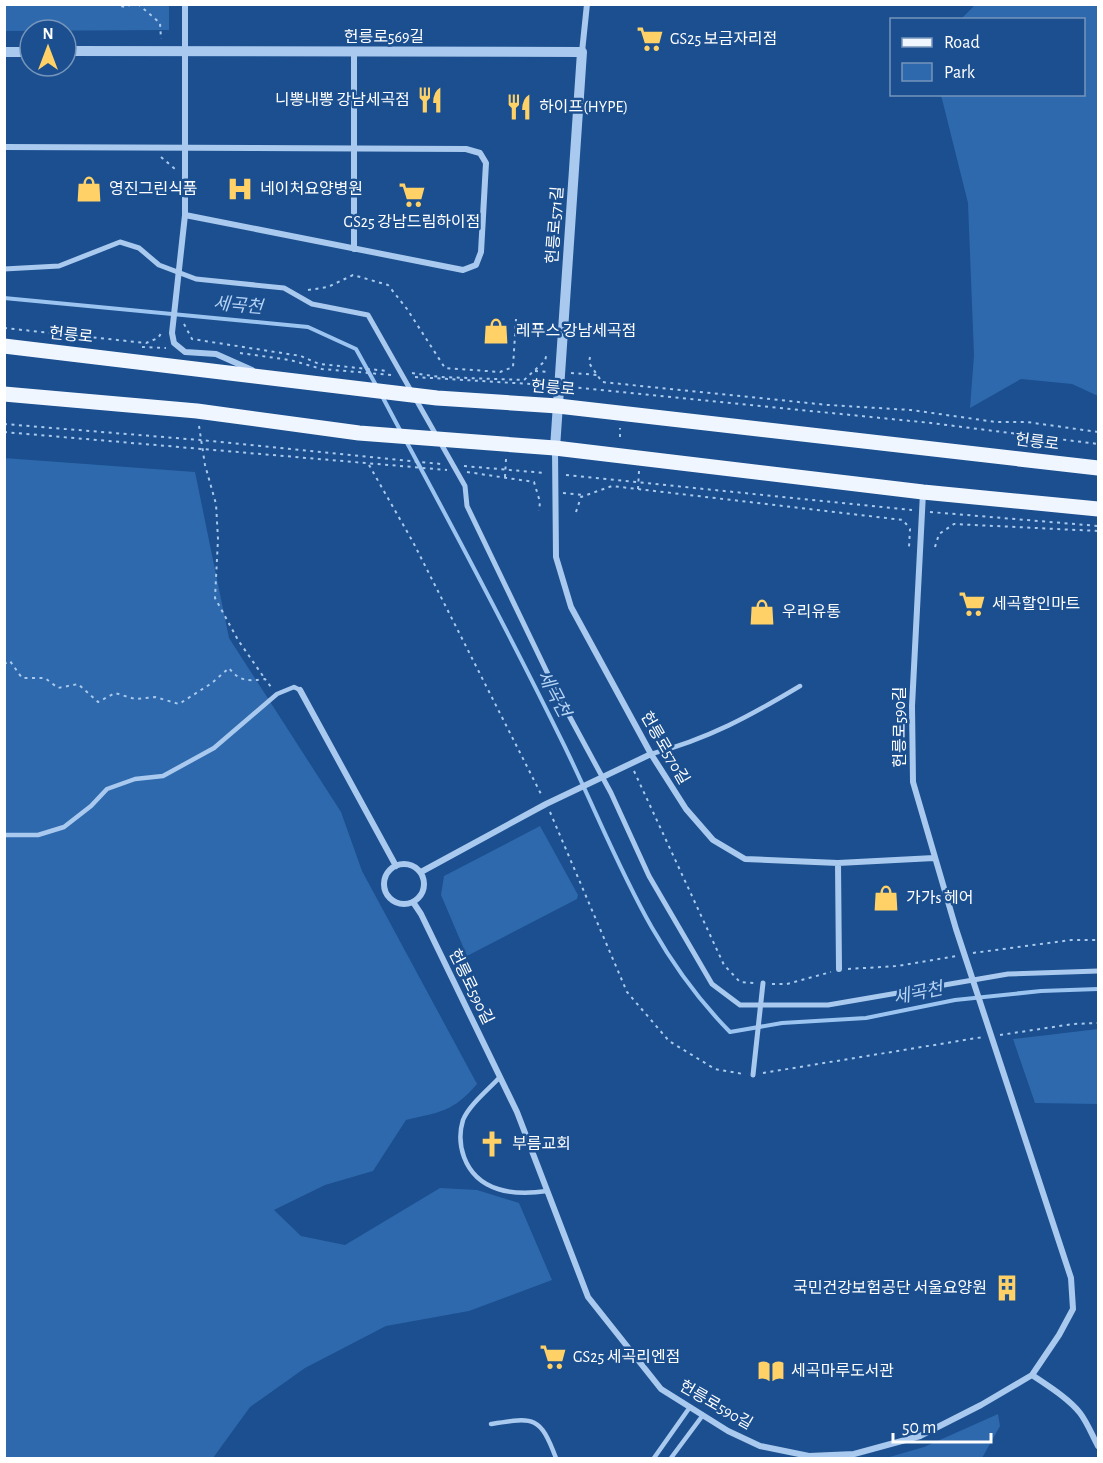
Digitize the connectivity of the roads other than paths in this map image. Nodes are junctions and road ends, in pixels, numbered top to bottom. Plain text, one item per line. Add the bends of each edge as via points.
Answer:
1 (185, 4) edge
2 (587, 4) edge
3 (78, 51) edge
4 (186, 51) junction
5 (354, 52) junction
6 (582, 52) junction
7 (4, 147) edge
8 (185, 148) junction
9 (354, 148) junction
10 (185, 215) junction
11 (354, 249) junction
12 (4, 269) edge
13 (10, 340) edge
14 (266, 377) junction
15 (4, 393) edge
16 (558, 406) junction
17 (555, 448) junction
18 (1098, 468) edge
19 (923, 492) junction
20 (1098, 509) edge
21 (800, 686) dead end
22 (300, 690) joint
23 (651, 754) junction
24 (4, 835) edge
25 (934, 858) junction
26 (838, 863) junction
27 (396, 866) junction
28 (421, 872) junction
29 (413, 902) junction
30 (839, 969) road end
31 (1098, 971) edge
32 (763, 983) road end
33 (753, 1075) dead end
34 (500, 1077) junction
35 (547, 1191) junction
36 (1032, 1375) junction
37 (690, 1407) junction
38 (703, 1415) junction
39 (491, 1424) dead end
40 (1098, 1446) edge
41 (556, 1458) edge
42 (654, 1458) edge
43 (671, 1458) edge

1 - 4 street
2 - 6 street, 헌릉로571길
3 - 4 street, 헌릉로569길
4 - 5 street, 헌릉로569길
4 - 8 street
5 - 6 street, 헌릉로569길
5 - 9 street
6 - 16 street, 헌릉로571길
7 - 8 street
8 - 9 street
8 - 10 street
9 - 11 street
9 - 11 street via 466,149 480,153 486,163 481,252 476,266 463,270
10 - 11 street
10 - 14 street via 172,333 177,348 216,354
12 - 31 street via 59,266 120,242 139,248 159,265 196,279 284,288 312,304 368,315 465,486 467,506 649,876 712,984 724,996 740,1005 828,1005 1008,974
13 - 14 main road, 헌릉로
14 - 16 main road, 헌릉로 via 437,398
15 - 17 main road via 197,411 359,433
16 - 17 street, 헌릉로571길
16 - 18 main road, 헌릉로
17 - 19 main road
17 - 23 street, 헌릉로570길 via 556,557 571,607
19 - 20 main road
19 - 25 street, 헌릉로590길 via 912,706 914,782
21 - 23 lane via 693,743
22 - 24 lane via 294,687 277,694 214,748 163,777 135,779 107,789 64,827 38,835
22 - 27 street
23 - 26 street, 헌릉로570길 via 686,809 713,840 745,859
23 - 28 street via 546,804
25 - 26 street, 헌릉로570길
25 - 36 street, 헌릉로590길 via 1071,1278 1073,1309
26 - 30 street
27 - 28 street via 409,865
27 - 29 street via 386,875 385,892 395,902
28 - 29 street via 425,887
29 - 34 street, 헌릉로590길
32 - 33 street
34 - 35 street, 헌릉로590길
34 - 35 lane via 464,1119 460,1145 469,1170 481,1183 502,1191
35 - 37 street, 헌릉로590길 via 588,1297 661,1389
36 - 38 street, 헌릉로590길 via 920,1436 854,1454 809,1456 760,1446
36 - 40 street via 1080,1413
37 - 38 street, 헌릉로590길
37 - 42 lane
38 - 43 lane
39 - 41 lane via 530,1421 545,1430

